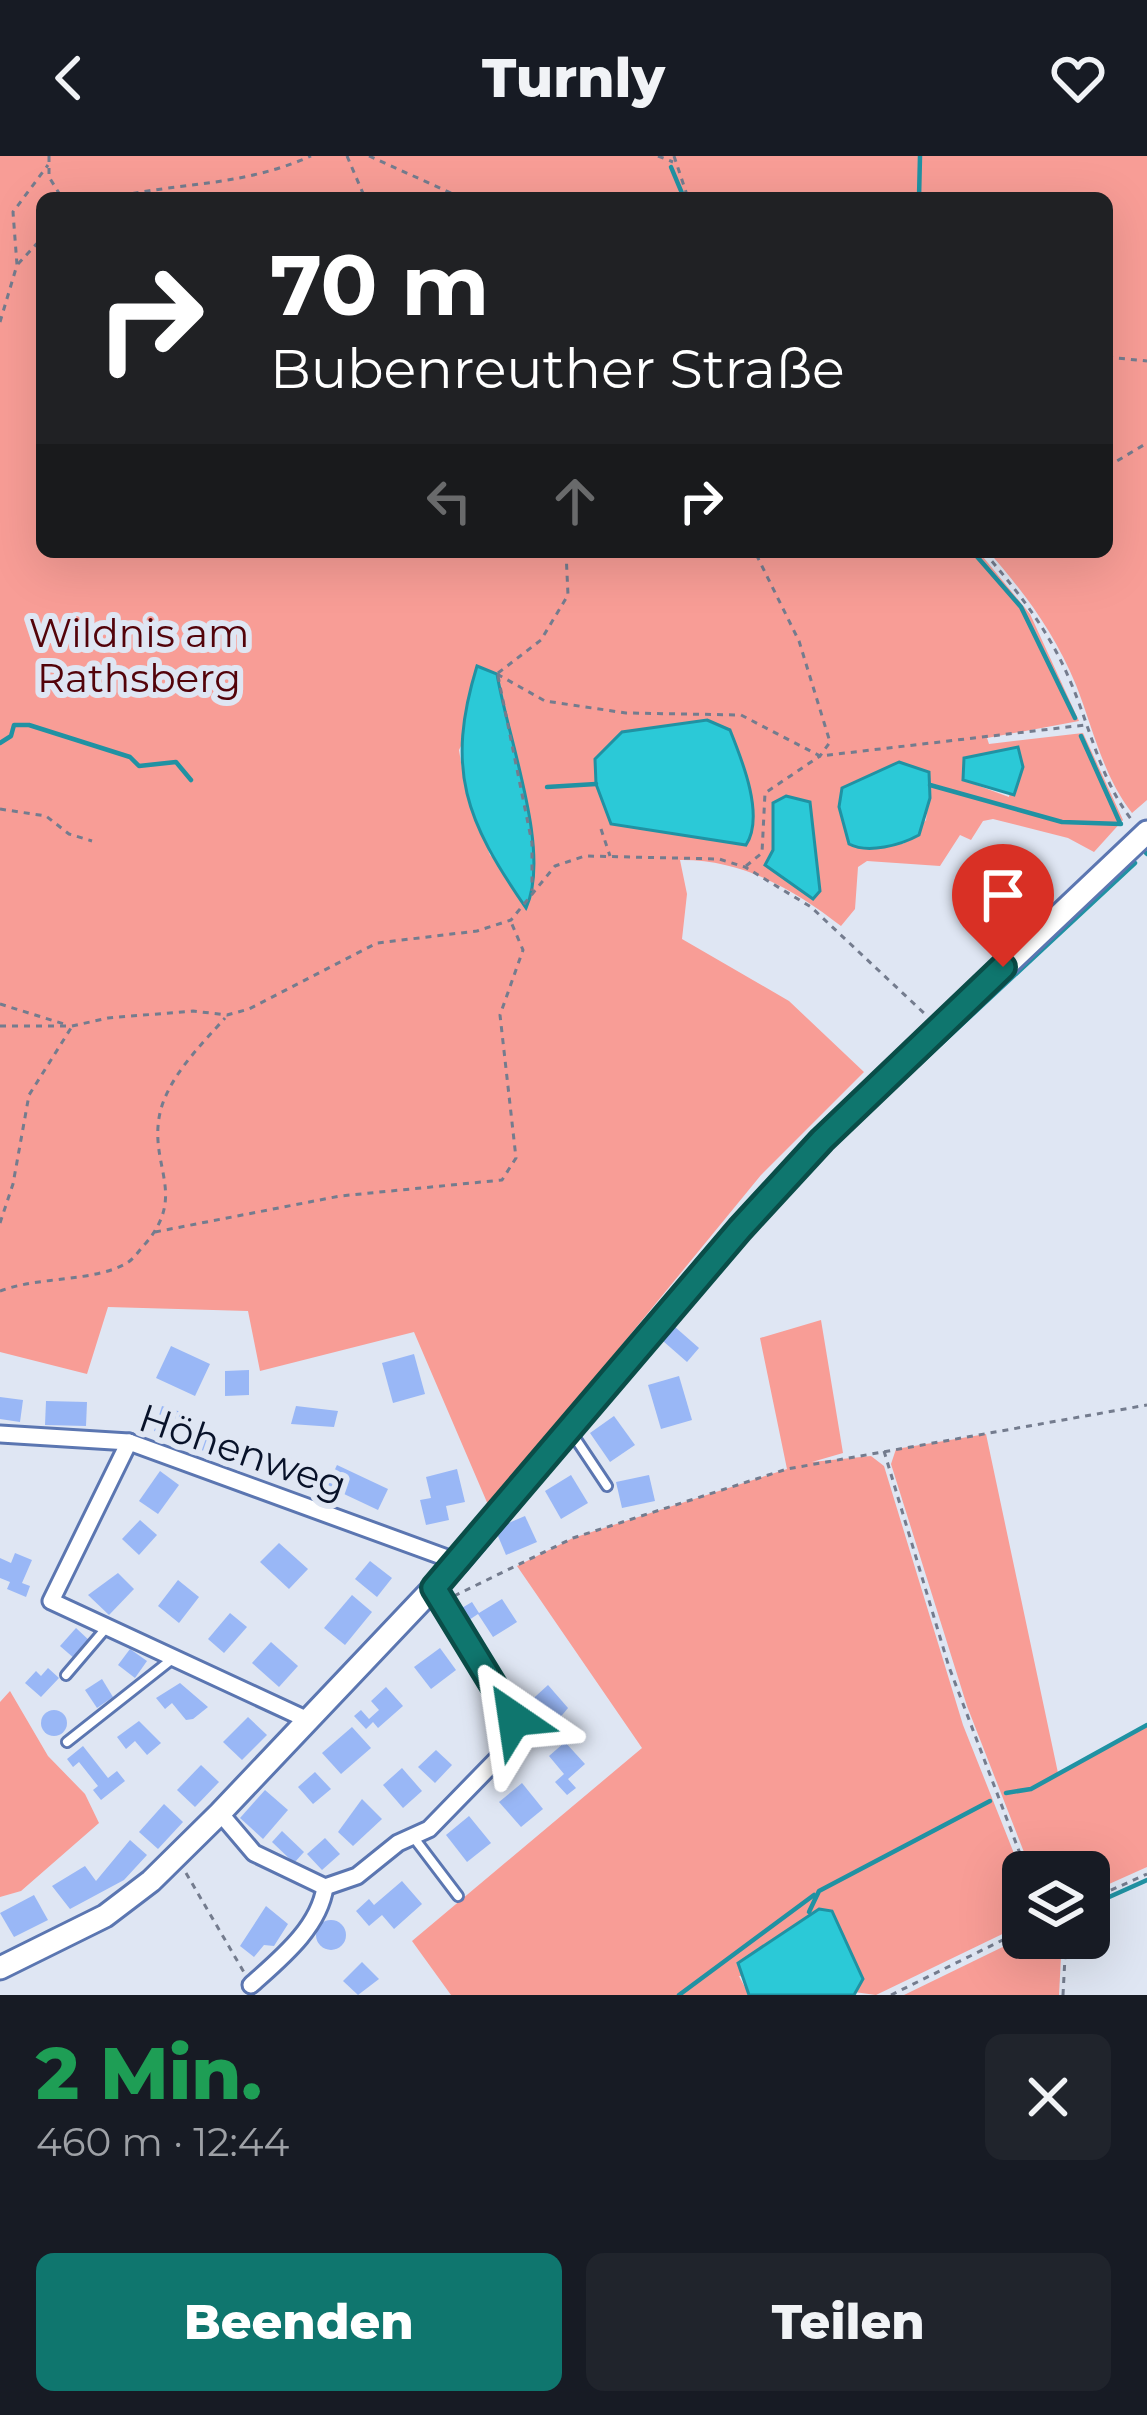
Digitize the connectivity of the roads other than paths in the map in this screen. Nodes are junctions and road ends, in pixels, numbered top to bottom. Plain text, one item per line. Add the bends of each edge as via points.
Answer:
1 (1142, 829) edge
2 (570, 1431) junction
3 (0, 1434) edge
4 (128, 1442) junction
5 (607, 1486) dead end
6 (458, 1562) junction
7 (438, 1595) junction
8 (108, 1626) junction
9 (176, 1655) junction
10 (66, 1675) dead end
11 (310, 1721) junction
12 (67, 1742) dead end
13 (220, 1813) junction
14 (413, 1838) junction
15 (325, 1887) junction
16 (458, 1896) dead end
17 (0, 1968) edge
18 (251, 1985) road end

1 - 2 street via 822,1140
2 - 5 lane
2 - 6 street
3 - 4 street, Höhenweg
4 - 6 street, Höhenweg
4 - 8 street via 51,1601
6 - 7 street
7 - 11 street
7 - 14 street via 514,1719 502,1753
8 - 9 street
8 - 10 lane
9 - 11 street
9 - 12 lane
11 - 13 street
13 - 15 street via 254,1853
13 - 17 street via 105,1916
14 - 15 street
14 - 16 lane
15 - 18 street via 293,1947

